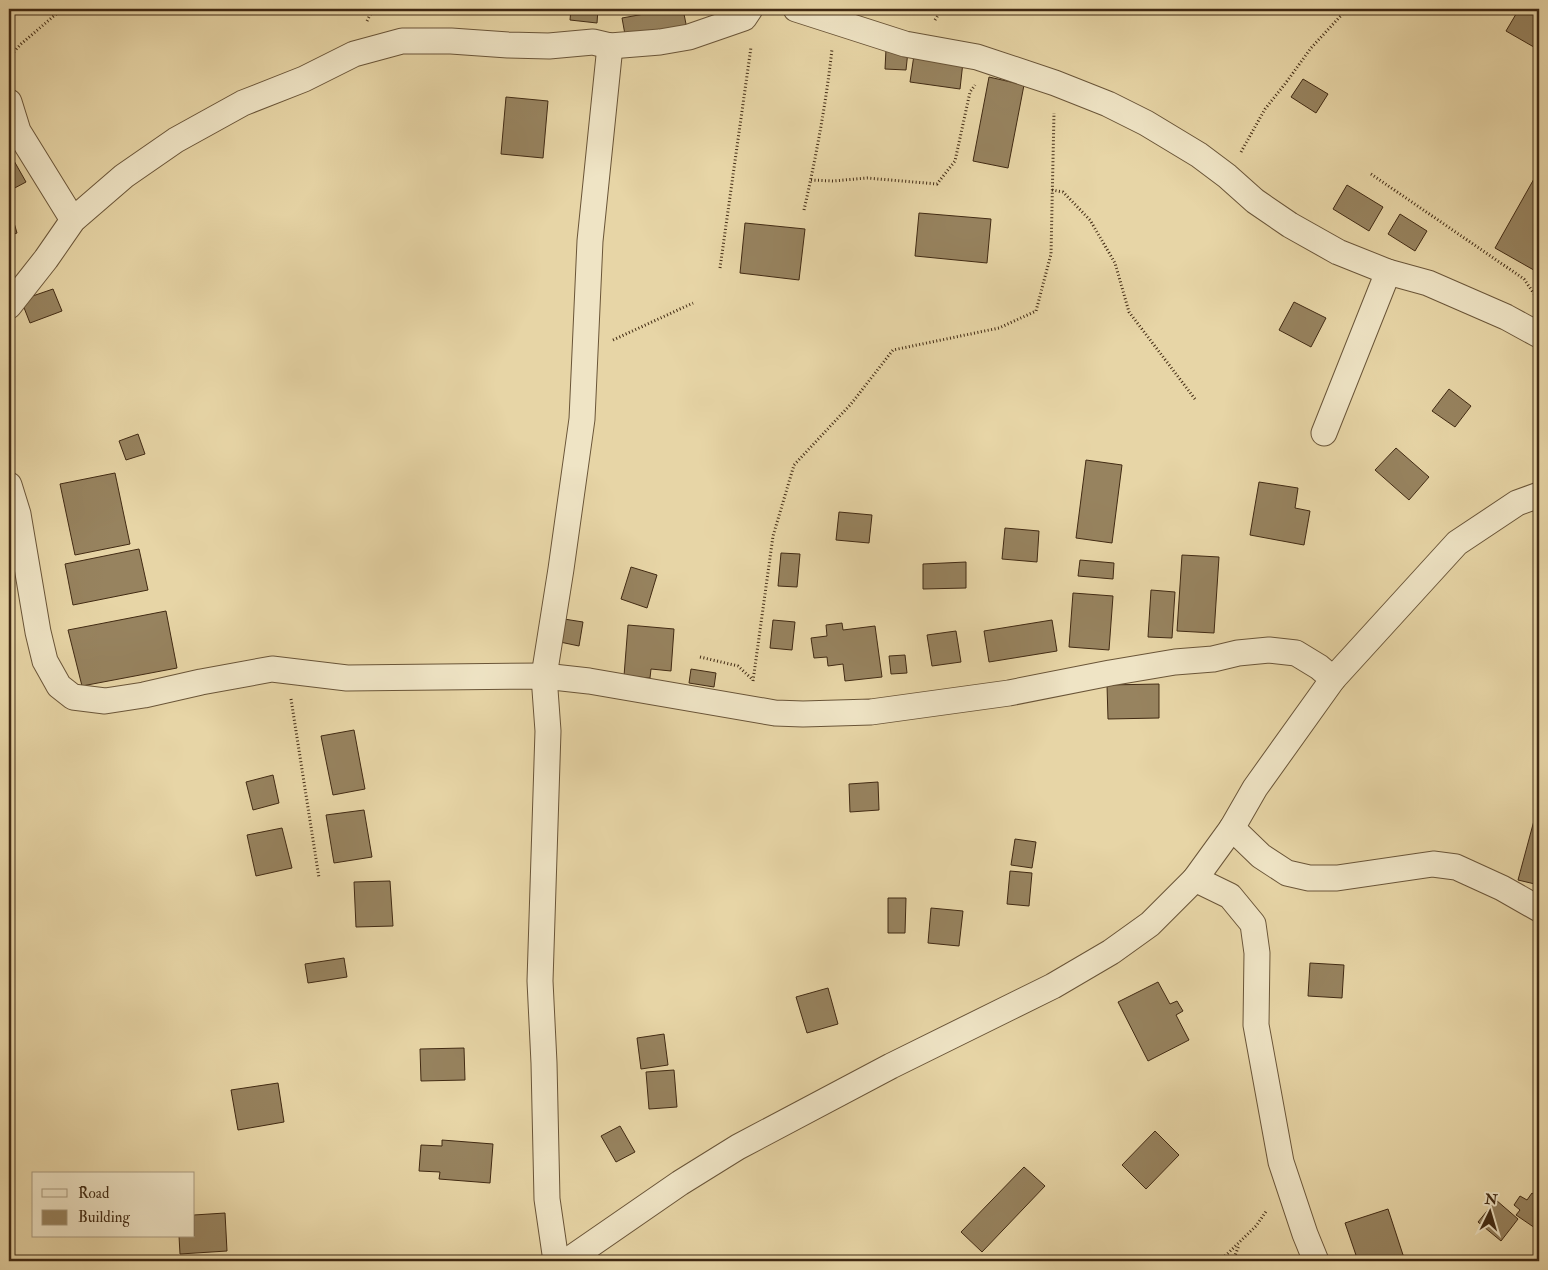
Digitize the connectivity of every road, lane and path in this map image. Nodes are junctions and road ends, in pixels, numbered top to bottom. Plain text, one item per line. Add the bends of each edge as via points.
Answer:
1 (62, 9) edge
2 (750, 9) edge
3 (796, 9) edge
4 (1348, 9) edge
5 (834, 21) junction
6 (752, 38) dead end
7 (610, 46) junction
8 (9, 57) edge
9 (989, 61) junction
10 (1055, 83) junction
11 (9, 102) edge
12 (1371, 174) dead end
13 (1227, 176) junction
14 (811, 180) junction
15 (1052, 190) junction
16 (804, 210) dead end
17 (73, 220) junction
18 (720, 268) dead end
19 (1388, 272) junction
20 (692, 303) dead end
21 (9, 306) edge
22 (1534, 332) edge
23 (586, 346) junction
24 (1195, 399) dead end
25 (1324, 433) dead end
26 (9, 485) edge
27 (1539, 495) edge
28 (700, 657) dead end
29 (286, 671) junction
30 (544, 676) junction
31 (1333, 679) junction
32 (753, 680) junction
33 (775, 713) junction
34 (1232, 828) junction
35 (319, 878) dead end
36 (1195, 879) junction
37 (1539, 909) edge
38 (1288, 1181) junction
39 (1240, 1242) junction
40 (556, 1261) edge
41 (567, 1261) edge
42 (1220, 1261) edge
43 (1232, 1261) edge
44 (1316, 1261) edge

1 - 8 path
2 - 7 street via 744,18 689,37
3 - 5 street
4 - 13 path via 1311,48 1265,109
5 - 9 street via 905,44
5 - 14 path via 829,76
6 - 18 path
7 - 17 street via 593,42 549,46 402,42 354,54 304,79 243,103 176,140 124,176
7 - 23 street via 590,241
9 - 10 street
9 - 14 path via 970,92 955,161 937,184 867,178
10 - 13 street via 1146,123 1198,154
10 - 15 path
11 - 17 street via 18,131
12 - 22 path via 1524,279 1537,298
13 - 19 street via 1255,201 1290,225 1338,252
14 - 16 path
15 - 24 path via 1063,192 1090,220 1115,263 1129,312
15 - 32 path via 1051,254 1036,311 1000,328 893,350 851,404 794,464 773,536
17 - 21 street
19 - 22 street via 1428,283
19 - 25 street
20 - 23 path via 614,339
23 - 30 street via 582,419
26 - 29 street via 18,514 45,661 59,686 73,697 105,701 272,669
27 - 31 street via 1517,503 1457,544
28 - 32 path via 738,666
29 - 30 street via 347,678
29 - 35 path
30 - 33 street
30 - 40 street via 548,731 540,980 547,1200
31 - 33 street via 1319,666 1296,653 1269,650 1175,662 1009,693 871,712
31 - 34 street via 1255,788
32 - 33 path
34 - 36 street
34 - 37 street via 1261,856 1287,873 1309,878 1337,878 1433,864 1456,867
36 - 38 street via 1230,896 1253,924 1257,953 1256,1025 1281,1162
36 - 41 street via 1150,924 1111,952 1053,986 738,1147 680,1182
38 - 39 path via 1256,1226
38 - 44 street
39 - 42 path
39 - 43 path

